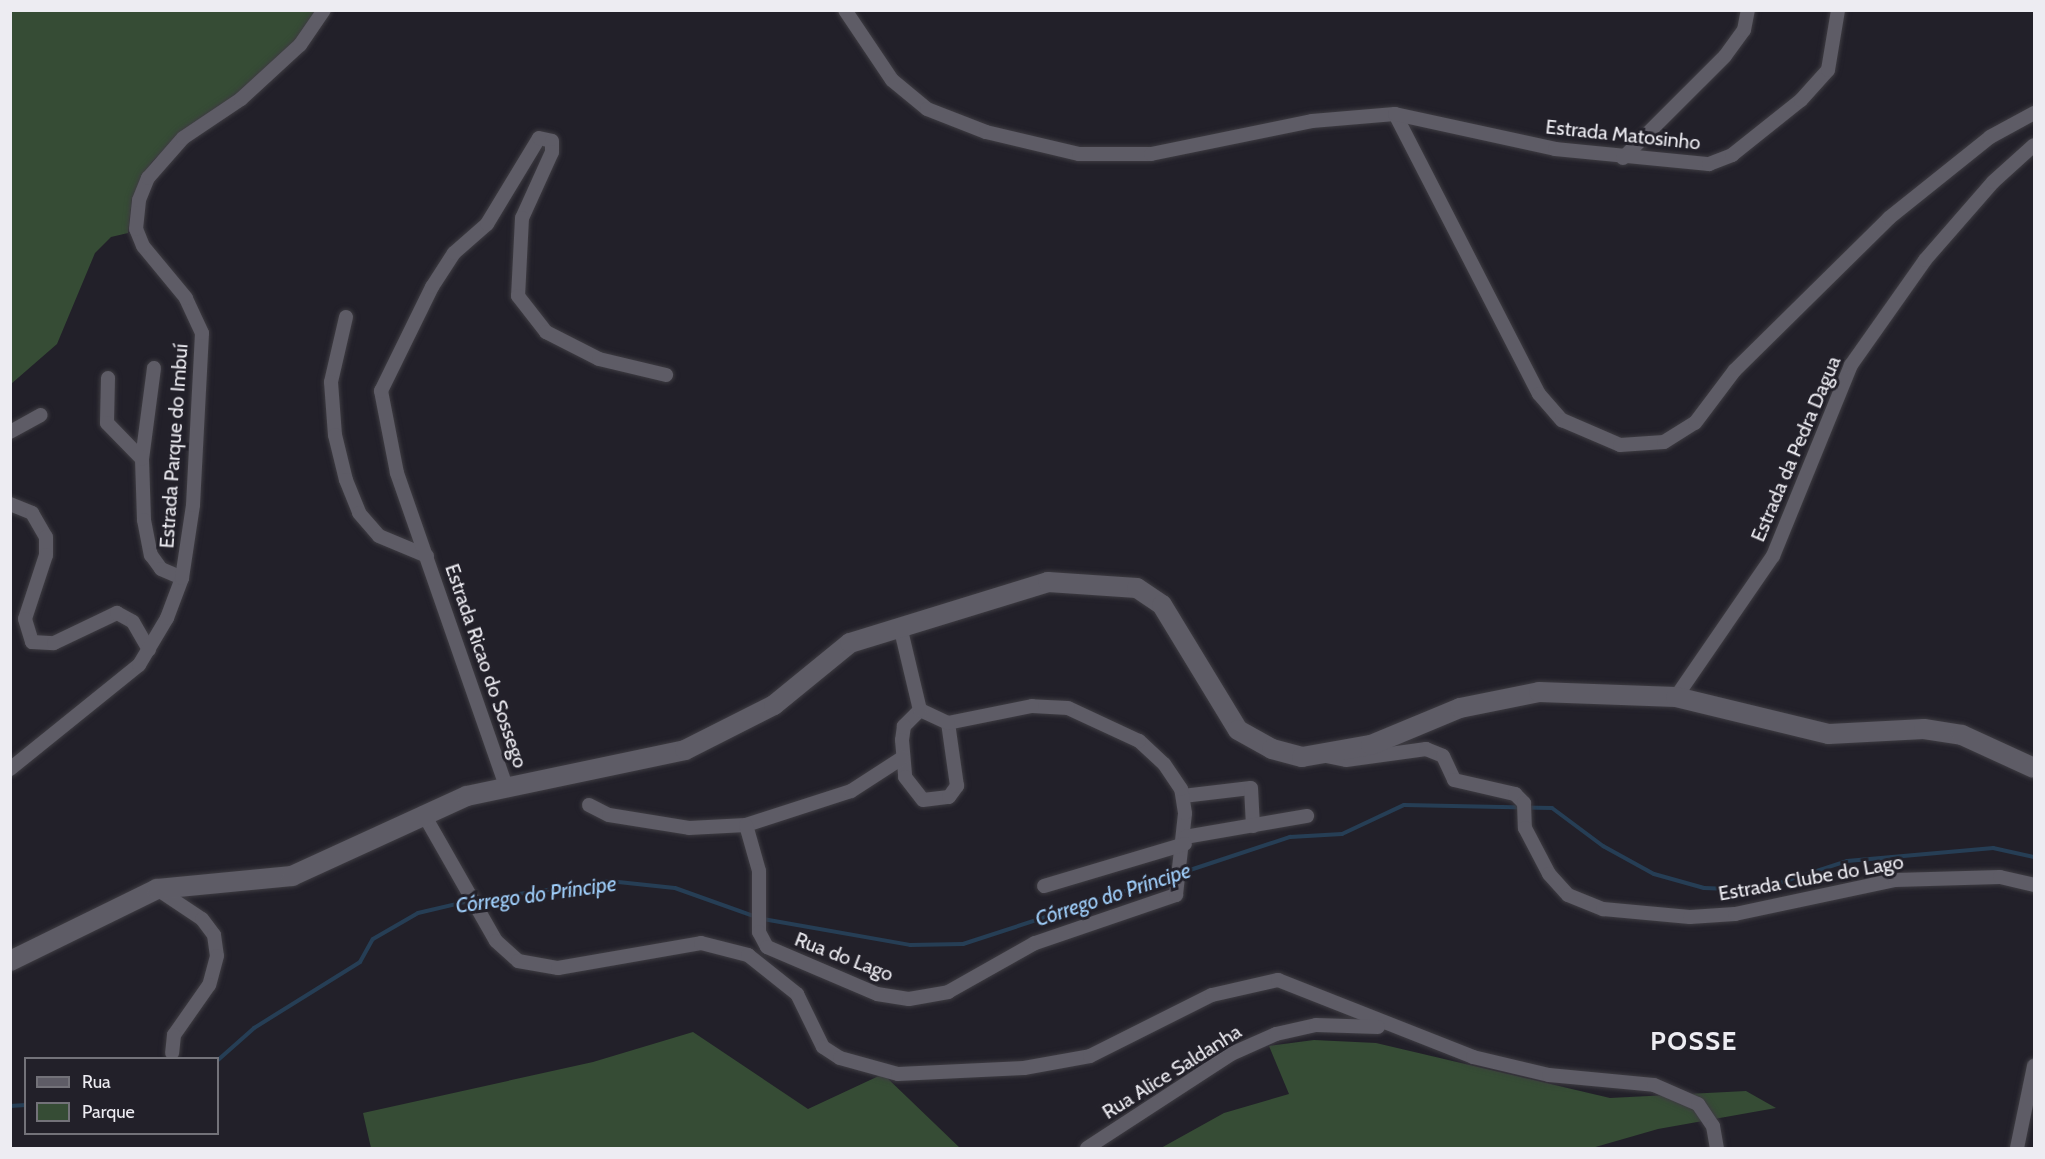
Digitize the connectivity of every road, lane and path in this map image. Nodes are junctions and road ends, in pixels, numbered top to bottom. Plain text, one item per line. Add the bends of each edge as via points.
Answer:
1 (324, 10) edge
2 (845, 10) edge
3 (1748, 10) edge
4 (1838, 10) edge
5 (1395, 114) junction
6 (2034, 114) edge
7 (2034, 145) edge
8 (1623, 158) junction
9 (346, 317) dead end
10 (154, 368) dead end
11 (666, 375) dead end
12 (108, 378) dead end
13 (41, 415) dead end
14 (10, 432) edge
15 (142, 459) junction
16 (10, 504) edge
17 (427, 556) junction
18 (182, 578) junction
19 (900, 626) junction
20 (149, 650) junction
21 (1676, 697) junction
22 (920, 710) junction
23 (948, 723) junction
24 (1323, 755) junction
25 (902, 758) junction
26 (2034, 768) edge
27 (10, 769) edge
28 (507, 789) junction
29 (1182, 796) junction
30 (589, 805) dead end
31 (423, 813) junction
32 (1307, 816) dead end
33 (746, 825) junction
34 (1253, 826) junction
35 (1185, 841) junction
36 (2034, 885) edge
37 (1044, 886) dead end
38 (157, 889) junction
39 (10, 961) edge
40 (1386, 1028) junction
41 (172, 1053) dead end
42 (2034, 1066) edge
43 (1087, 1149) edge
44 (1717, 1149) edge
45 (2018, 1149) edge

1 - 18 street, Estrada Parque do Imbuí via 300,45 249,91 183,138 148,178 139,200 136,229 143,246 186,298 202,333 193,505
2 - 5 street, Estrada Matosinho via 892,80 927,109 986,132 1078,154 1151,154 1312,121
3 - 8 street via 1744,30 1725,56
4 - 8 street, Estrada Matosinho via 1828,70 1800,100 1732,155 1688,165
5 - 6 street via 1539,394 1562,420 1620,445 1664,442 1695,423 1735,370 1889,218 1990,137
5 - 8 street, Estrada Matosinho via 1555,149
7 - 21 street, Estrada da Pedra Dagua via 1994,182 1925,260 1851,365 1773,556
9 - 17 street via 331,382 334,435 346,480 359,513 379,536
10 - 15 street
11 - 17 street, Estrada Ricao do Sossego via 599,359 546,332 518,296 522,218 552,152 547,136 539,138 487,224 453,253 381,391 397,473
12 - 15 street via 107,423
13 - 14 street
15 - 18 street via 152,555 161,569
16 - 20 street via 32,513 46,537 46,555 25,619 32,642 54,643 117,613 133,622
17 - 28 street, Estrada Ricao do Sossego
18 - 20 street, Estrada Parque do Imbuí
19 - 22 street
19 - 24 street via 1048,582 1137,588 1162,605 1238,730 1272,749
19 - 28 street via 850,643 774,705 685,750
20 - 27 street, Estrada Parque do Imbuí via 113,691
21 - 24 street via 1539,692 1460,708 1371,745
21 - 26 street via 1829,734 1924,729 1962,735
22 - 23 street
22 - 25 street via 904,726
23 - 25 street via 957,766 957,786 949,797 923,800 905,777
23 - 29 street via 1032,706 1068,708 1139,741 1164,764
24 - 36 street, Estrada Clube do Lago via 1346,760 1426,749 1443,756 1454,780 1515,794 1549,874 1568,895 1604,909 1690,917 1735,914 1895,880 2000,877
25 - 33 street via 851,791
28 - 31 street
29 - 34 street via 1251,788
29 - 35 street
30 - 33 street via 609,815 690,828
31 - 38 street via 311,871 280,879
31 - 40 street via 469,886 481,916 504,953 536,966 558,968 701,943 748,955 797,994 823,1047 840,1058 898,1074 1023,1068 1090,1056 1212,995 1278,980
32 - 34 street
33 - 35 street, Rua do Lago via 759,871 759,923 767,947 877,994 909,999 948,992 1064,931 1163,903 1176,895
34 - 35 street
35 - 37 street
38 - 39 street
38 - 41 street via 202,919 214,934 217,956 209,985 174,1035
40 - 43 street, Rua Alice Saldanha via 1316,1025 1276,1034 1231,1054
40 - 44 street via 1473,1057 1549,1075 1654,1085 1698,1104 1713,1126
42 - 45 street

